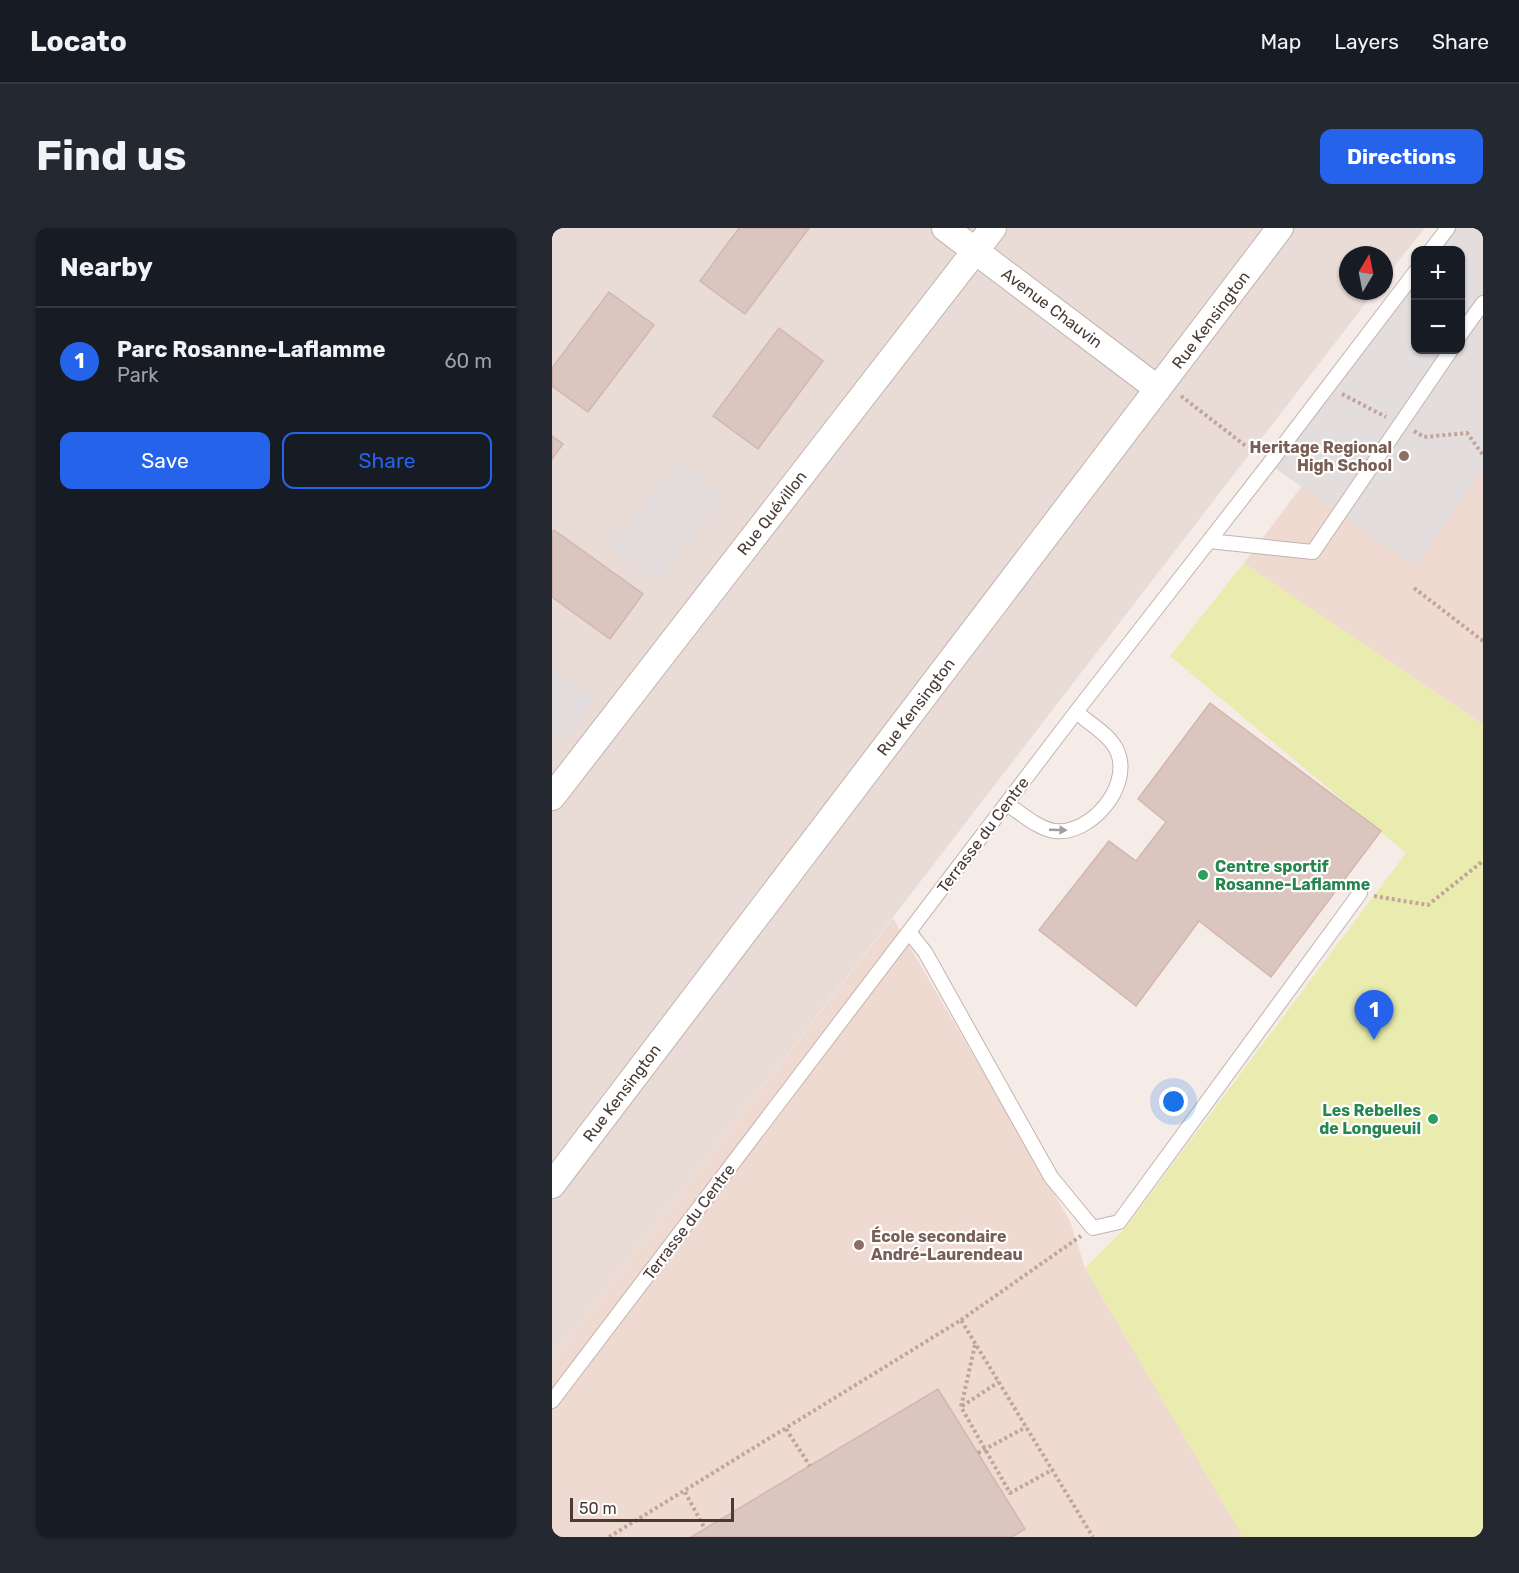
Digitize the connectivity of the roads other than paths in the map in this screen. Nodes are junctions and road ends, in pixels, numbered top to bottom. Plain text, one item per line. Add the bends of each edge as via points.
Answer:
1 (945, 228) edge
2 (993, 228) edge
3 (1280, 228) edge
4 (1448, 228) edge
5 (1434, 246) edge
6 (976, 250) junction
7 (1411, 278) edge
8 (1483, 303) edge
9 (1465, 329) edge
10 (1448, 354) edge
11 (1169, 392) junction
12 (1209, 541) junction
13 (1076, 712) junction
14 (552, 797) edge
15 (1007, 804) junction
16 (1360, 893) road end
17 (909, 932) junction
18 (552, 1185) edge
19 (552, 1401) edge

1 - 6 street, Avenue Chauvin
2 - 6 street, Rue Quévillon
3 - 11 street, Rue Kensington
4 - 5 lane
6 - 11 street, Avenue Chauvin
6 - 14 street, Rue Quévillon
7 - 12 lane, Terrasse du Centre
8 - 9 lane
10 - 12 lane via 1313,552
11 - 18 street, Rue Kensington
12 - 13 lane, Terrasse du Centre
13 - 15 lane, Terrasse du Centre
15 -> 13 lane via 1039,826 1054,831 1083,825 1099,811 1118,783 1119,754 1108,738
15 - 17 lane, Terrasse du Centre
16 - 17 lane via 1119,1222 1093,1228 1051,1178 925,952
17 - 19 lane, Terrasse du Centre

